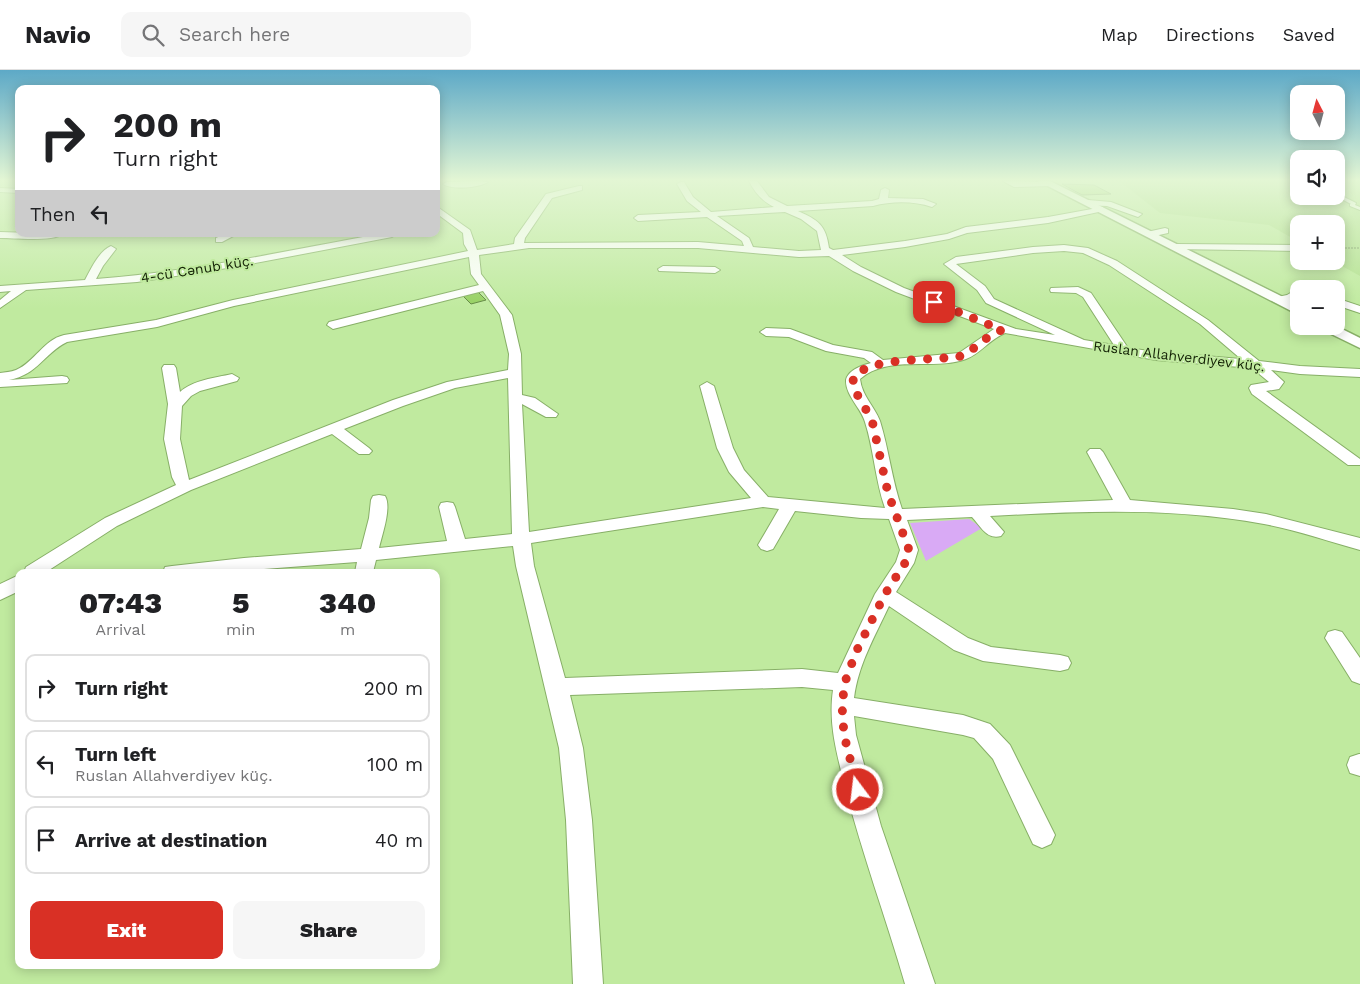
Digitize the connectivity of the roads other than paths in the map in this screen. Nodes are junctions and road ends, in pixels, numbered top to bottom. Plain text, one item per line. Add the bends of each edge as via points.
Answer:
1 (456, 224) edge
2 (530, 224) edge
3 (720, 224) edge
4 (813, 224) edge
5 (1018, 224) edge
6 (1128, 224) edge
7 (0, 225) edge
8 (15, 227) edge
9 (15, 229) edge
10 (1165, 231) dead end
11 (1150, 234) junction
12 (0, 235) edge
13 (15, 236) edge
14 (226, 237) edge
15 (376, 237) edge
16 (220, 240) dead end
17 (518, 246) junction
18 (1176, 247) junction
19 (749, 248) junction
20 (1290, 248) edge
21 (110, 249) dead end
22 (474, 253) junction
23 (830, 253) junction
24 (714, 258) junction
25 (663, 269) dead end
26 (719, 283) dead end
27 (88, 284) junction
28 (485, 287) junction
29 (22, 288) junction
30 (0, 289) edge
31 (1055, 290) dead end
32 (1290, 297) edge
33 (1277, 300) junction
34 (1345, 304) edge
35 (0, 305) edge
36 (1290, 306) edge
37 (1360, 310) edge
38 (332, 325) dead end
39 (1002, 330) junction
40 (766, 332) dead end
41 (1343, 335) edge
42 (1080, 344) junction
43 (1360, 344) edge
44 (1124, 351) junction
45 (881, 364) junction
46 (1257, 364) junction
47 (169, 368) dead end
48 (516, 372) junction
49 (1353, 372) edge
50 (0, 377) edge
51 (232, 378) dead end
52 (62, 380) dead end
53 (1360, 382) edge
54 (708, 386) dead end
55 (515, 398) junction
56 (175, 404) junction
57 (551, 414) dead end
58 (333, 428) junction
59 (364, 451) dead end
60 (1095, 452) dead end
61 (1354, 462) dead end
62 (185, 487) junction
63 (380, 500) dead end
64 (763, 502) junction
65 (790, 504) junction
66 (1125, 506) junction
67 (447, 507) dead end
68 (978, 512) junction
69 (895, 515) junction
70 (995, 532) dead end
71 (521, 539) junction
72 (1360, 544) edge
73 (458, 546) junction
74 (767, 546) dead end
75 (366, 564) edge
76 (39, 569) edge
77 (199, 569) edge
78 (885, 594) junction
79 (1335, 638) dead end
80 (1060, 663) dead end
81 (1360, 675) edge
82 (845, 682) junction
83 (557, 687) junction
84 (842, 705) junction
85 (1042, 835) dead end
86 (588, 984) edge
87 (920, 984) edge

1 - 22 street via 467,232
2 - 17 street
3 - 19 street via 746,240
4 - 23 street via 824,235 824,246
5 - 23 street via 966,230 905,244
6 - 11 street
7 - 8 street
9 - 12 street
10 - 11 street
11 - 18 street
12 - 13 street
14 - 16 street
15 - 27 street, 4-cü Cənub küç. via 240,263
17 - 22 street
17 - 24 street
18 - 20 street
18 - 33 street
19 - 23 street via 793,254
19 - 24 street
21 - 27 street
22 - 28 street via 476,274
22 - 50 street via 64,340 51,346 25,370
23 - 39 street, Ruslan Allahverdiyev küç. via 900,290
24 - 25 street
24 - 26 street
27 - 29 street, 4-cü Cənub küç.
28 - 38 street
28 - 48 street via 506,315 513,338
29 - 30 street, 4-cü Cənub küç.
29 - 35 street
31 - 44 street via 1078,290 1087,295
32 - 33 street
33 - 36 street
34 - 37 street
39 - 42 street, Ruslan Allahverdiyev küç.
39 - 45 street via 989,335 962,356
40 - 45 street via 781,334 788,328 830,348 868,356
41 - 43 street
42 - 44 street, Ruslan Allahverdiyev küç.
42 - 46 street via 990,301 981,288 949,264 956,260 1012,252 1064,248 1085,250 1113,263 1179,305
44 - 46 street, Ruslan Allahverdiyev küç.
45 - 69 street via 856,373 854,389 872,420
46 - 49 street, Ruslan Allahverdiyev küç.
46 - 61 street via 1277,382 1274,386 1256,388 1257,391
47 - 56 street
48 - 55 street
48 - 58 street via 445,387
49 - 53 street
50 - 52 street via 2,383 7,384
51 - 56 street via 187,392
54 - 64 street via 725,448 737,472
55 - 57 street via 530,401
55 - 71 street
56 - 62 street via 172,439
58 - 59 street
58 - 62 street
60 - 66 street
62 - 76 street via 111,522
63 - 75 street
64 - 65 street
64 - 71 street
65 - 69 street
65 - 74 street
66 - 68 street via 1088,505
66 - 72 street via 1266,519
67 - 73 street
68 - 69 street
68 - 70 street
69 - 78 street via 907,542 909,556
71 - 73 street
71 - 83 street
73 - 75 street
75 - 77 street via 244,564
78 - 80 street via 961,644 990,655
78 - 82 street
79 - 81 street
82 - 83 street via 802,678
82 - 84 street
83 - 86 street via 570,748 579,820
84 - 85 street via 982,731 1002,752
84 - 87 street via 844,735 868,826

